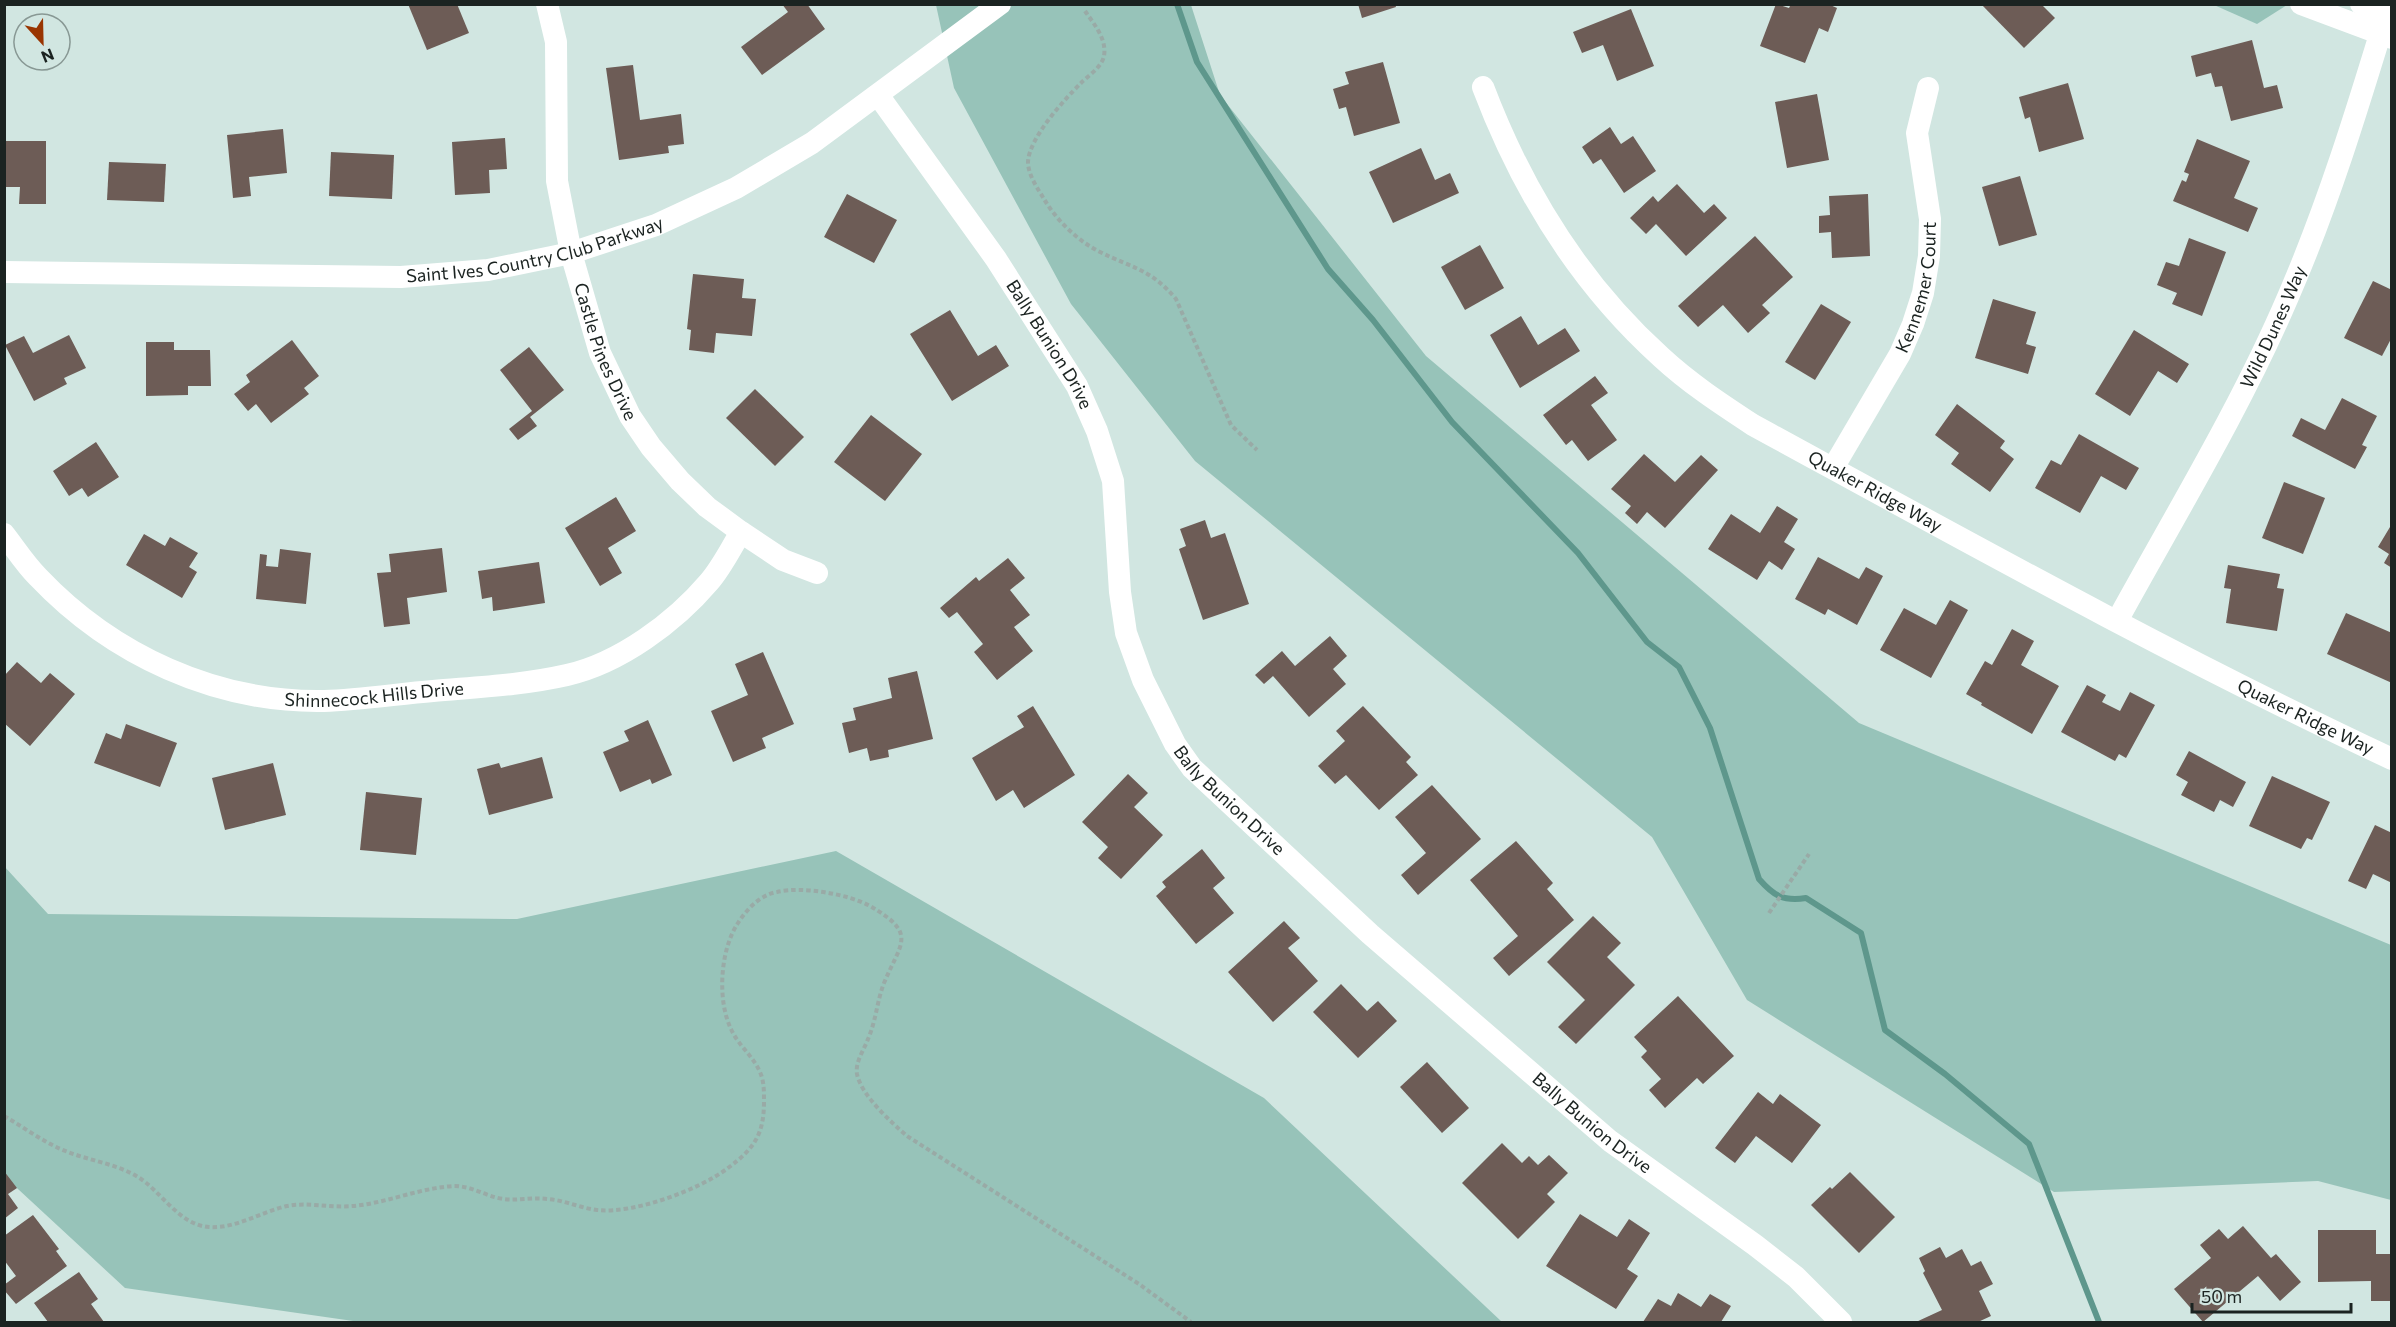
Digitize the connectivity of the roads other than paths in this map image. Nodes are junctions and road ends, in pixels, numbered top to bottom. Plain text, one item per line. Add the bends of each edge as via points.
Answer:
1 (548, 4) edge
2 (1000, 4) edge
3 (2301, 4) edge
4 (2361, 4) edge
5 (2387, 26) edge
6 (1483, 87) dead end
7 (1928, 88) dead end
8 (878, 95) junction
9 (571, 253) junction
10 (4, 272) edge
11 (1833, 468) junction
12 (741, 532) junction
13 (4, 534) edge
14 (817, 573) dead end
15 (2116, 621) junction
16 (2391, 759) edge
17 (1841, 1323) edge

1 - 9 street, Castle Pines Drive via 556,42 557,181
2 - 8 street, Saint Ives Country Club Parkway
3 - 5 street
4 - 5 street
5 - 15 street, Wild Dunes Way via 2342,159 2288,298 2238,401
6 - 11 street, Quaker Ridge Way via 1500,131 1543,214 1577,266 1617,314 1661,357 1710,396 1753,425
7 - 11 street, Kennemer Court via 1917,133 1930,219 1923,293 1900,354
8 - 9 street, Saint Ives Country Club Parkway via 812,143 736,188 656,225
8 - 17 street, Bally Bunion Drive via 996,259 1077,386 1113,481 1126,633 1143,680 1175,744 1192,768 1370,934 1610,1141 1763,1251 1796,1277
9 - 10 street, Saint Ives Country Club Parkway via 488,270 401,277
9 - 12 street, Castle Pines Drive via 600,353 630,416 680,481
11 - 15 street, Quaker Ridge Way
12 - 13 street, Shinnecock Hills Drive via 710,580 670,621 623,653 570,674 523,683 324,701 247,694 201,683 140,657 85,621 37,576
12 - 14 street, Castle Pines Drive via 783,560
15 - 16 street, Quaker Ridge Way

